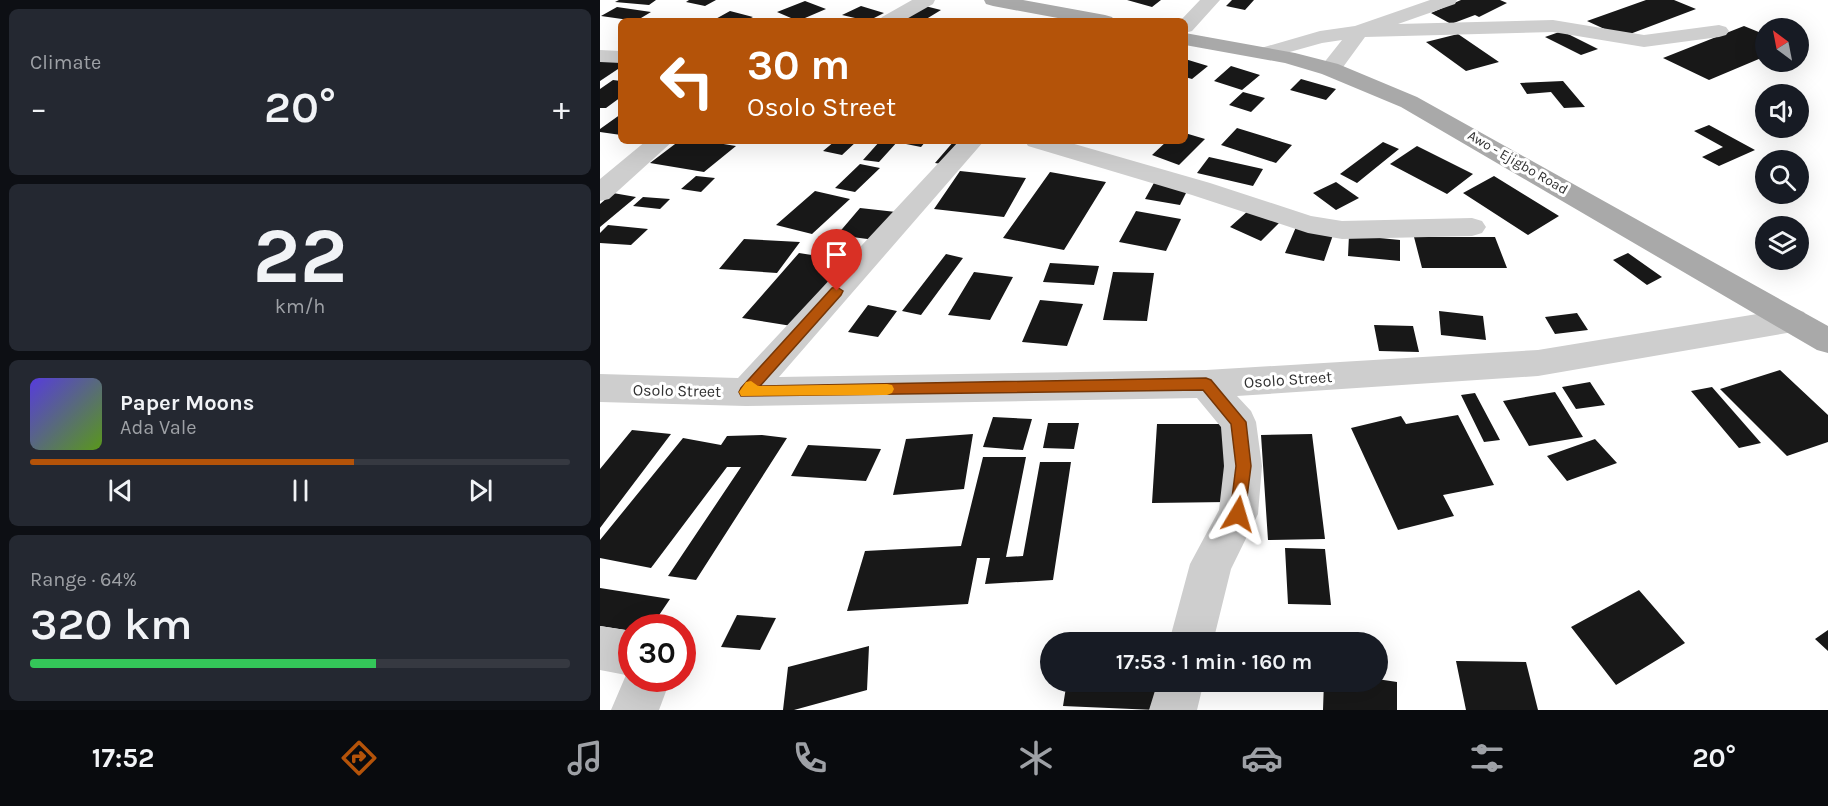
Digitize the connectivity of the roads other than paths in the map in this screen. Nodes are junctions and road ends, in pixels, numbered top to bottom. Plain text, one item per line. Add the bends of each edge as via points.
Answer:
1 (926, 0) edge
2 (993, 0) edge
3 (1211, 0) edge
4 (1448, 0) edge
5 (894, 18) edge
6 (1089, 18) edge
7 (1188, 24) edge
8 (1359, 31) junction
9 (1719, 31) dead end
10 (1188, 39) edge
11 (1268, 52) junction
12 (600, 56) edge
13 (618, 57) edge
14 (1330, 69) junction
15 (657, 144) edge
16 (969, 144) edge
17 (1047, 144) edge
18 (600, 193) edge
19 (1472, 227) dead end
20 (1793, 320) junction
21 (1828, 341) edge
22 (1206, 384) junction
23 (600, 388) edge
24 (746, 392) junction
25 (1194, 632) edge
26 (600, 648) edge
27 (618, 651) edge
28 (642, 692) edge
29 (1177, 692) edge
30 (635, 710) edge
31 (1173, 710) edge

1 - 5 street
2 - 6 main road
3 - 7 street
4 - 8 street
8 - 9 street via 1553,26 1644,41
8 - 11 street
8 - 14 street
10 - 11 main road, Awo - Ejigbo Road
11 - 14 main road, Awo - Ejigbo Road
12 - 13 street
14 - 20 main road, Awo - Ejigbo Road via 1408,102 1461,130
15 - 18 street
16 - 24 street
17 - 19 street via 1308,224 1342,230
20 - 21 main road, Awo - Ejigbo Road
20 - 22 street, Osolo Street via 1538,363
22 - 24 street, Osolo Street
22 - 25 street via 1239,422 1244,466 1238,514 1211,564
23 - 24 street, Osolo Street
26 - 27 street
28 - 30 street
29 - 31 street

